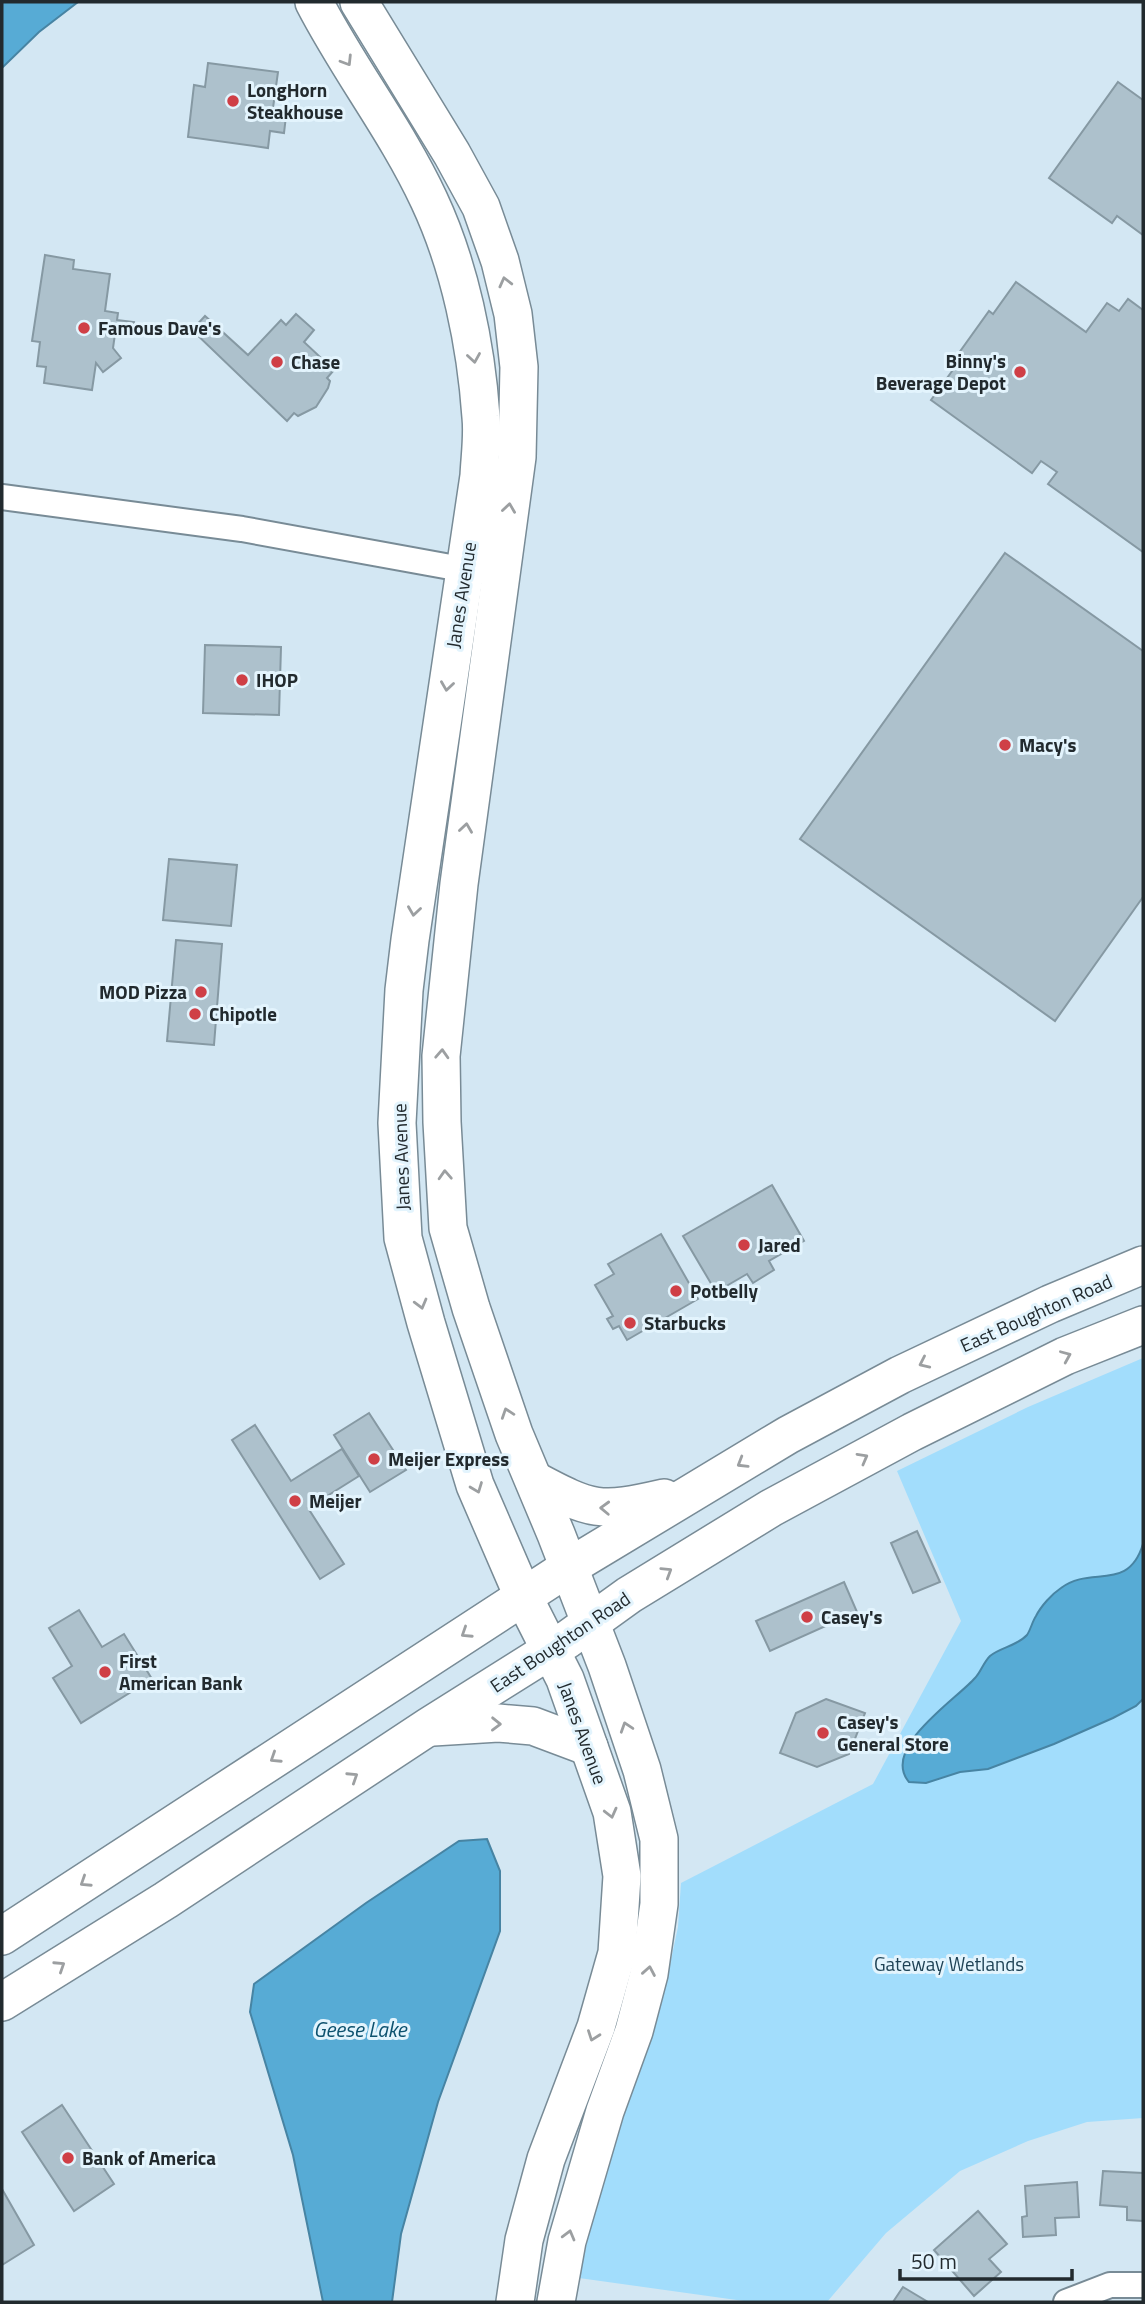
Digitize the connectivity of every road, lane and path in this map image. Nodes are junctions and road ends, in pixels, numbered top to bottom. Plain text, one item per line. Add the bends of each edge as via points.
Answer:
1 (314, 2) edge
2 (359, 2) edge
3 (2, 497) edge
4 (464, 570) junction
5 (500, 575) junction
6 (1143, 1265) edge
7 (1143, 1325) edge
8 (534, 1480) junction
9 (695, 1490) junction
10 (569, 1567) junction
11 (523, 1597) junction
12 (590, 1625) junction
13 (550, 1651) junction
14 (428, 1727) junction
15 (589, 1747) junction
16 (2, 1936) edge
17 (2, 2002) edge
18 (1143, 2285) edge
19 (515, 2302) edge
20 (556, 2302) edge
21 (1066, 2302) edge

1 -> 4 street, Janes Avenue via 430,201 465,308 481,419 479,476
5 -> 2 street, Janes Avenue via 519,413 513,314 500,261 481,207
3 - 4 street via 242,529
4 - 5 street
4 -> 11 street, Janes Avenue via 407,965 397,1123 403,1238 475,1485
8 -> 5 street, Janes Avenue via 514,1434 448,1228 442,1122 441,1056 459,884
6 -> 9 street, East Boughton Road via 901,1375
12 -> 7 street, East Boughton Road via 629,1595 771,1508 1065,1356
9 -> 8 street via 620,1508 596,1508
8 - 10 street, Janes Avenue
9 - 10 street, East Boughton Road
10 - 11 street, East Boughton Road
10 - 12 street, Janes Avenue
11 - 13 street, Janes Avenue
11 -> 16 street, East Boughton Road
12 - 13 street, East Boughton Road
20 -> 12 street, Janes Avenue via 567,2241 649,1974 659,1904 659,1839 649,1795
13 - 14 street, East Boughton Road
13 - 15 street, Janes Avenue
14 -> 15 street via 533,1726
17 -> 14 street, East Boughton Road
15 -> 19 street, Janes Avenue via 612,1812 622,1876 617,1953 596,2027 546,2159 524,2241
18 - 21 street via 1110,2285

